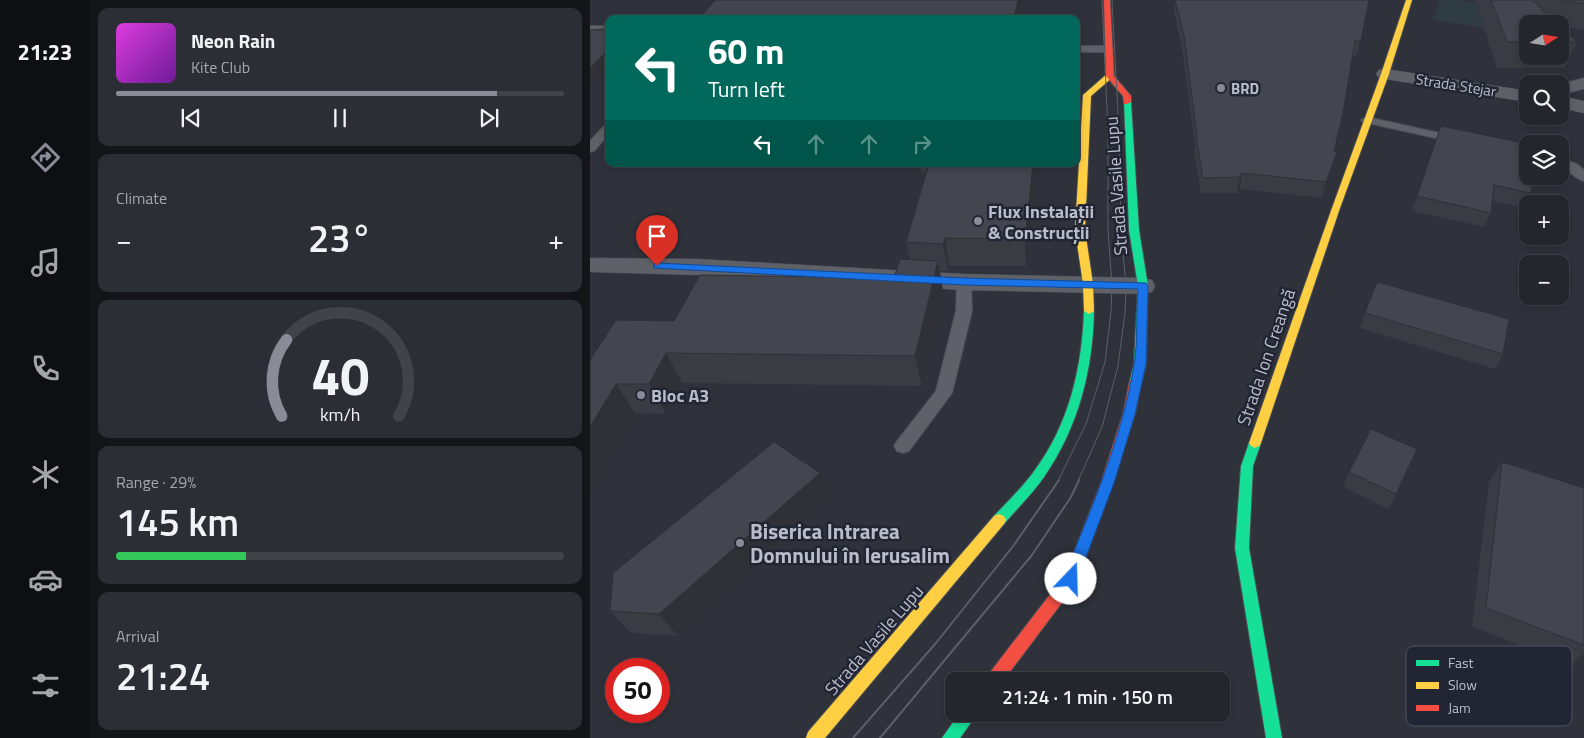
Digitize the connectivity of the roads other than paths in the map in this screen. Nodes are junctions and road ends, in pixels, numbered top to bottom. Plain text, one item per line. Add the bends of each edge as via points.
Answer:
1 (1107, 0) edge
2 (1408, 0) edge
3 (590, 29) edge
4 (605, 29) edge
5 (1080, 49) edge
6 (1108, 49) junction
7 (1385, 74) junction
8 (1110, 76) junction
9 (1584, 83) edge
10 (1569, 87) edge
11 (1519, 96) edge
12 (1569, 104) edge
13 (1584, 107) edge
14 (1367, 120) junction
15 (605, 131) edge
16 (1471, 142) edge
17 (590, 148) edge
18 (1569, 165) edge
19 (1584, 177) edge
20 (590, 265) edge
21 (964, 282) junction
22 (1088, 284) junction
23 (1143, 286) junction
24 (902, 446) dead end
25 (1001, 672) edge
26 (963, 722) edge
27 (814, 738) edge
28 (950, 738) edge
29 (1274, 738) edge

1 - 6 main road
2 - 7 main road, Strada Ion Creangă
3 - 4 lane
5 - 6 lane
6 - 8 main road
7 - 11 street, Strada Stejar
7 - 14 main road, Strada Ion Creangă
8 - 22 main road, Strada Vasile Lupu via 1087,95 1080,230
8 - 23 main road, Strada Vasile Lupu via 1127,96 1134,230
9 - 10 street
12 - 13 street
14 - 16 lane
14 - 29 main road, Strada Ion Creangă via 1247,466 1242,548
15 - 17 lane
18 - 19 lane
20 - 21 street via 697,267
21 - 22 street
21 - 24 lane via 964,311 944,393
22 - 23 street
22 - 27 main road, Strada Vasile Lupu via 1085,357 1079,391 1063,436 1043,468
23 - 25 main road, Strada Vasile Lupu via 1140,364 1129,414 1104,492 1071,579
26 - 28 main road

